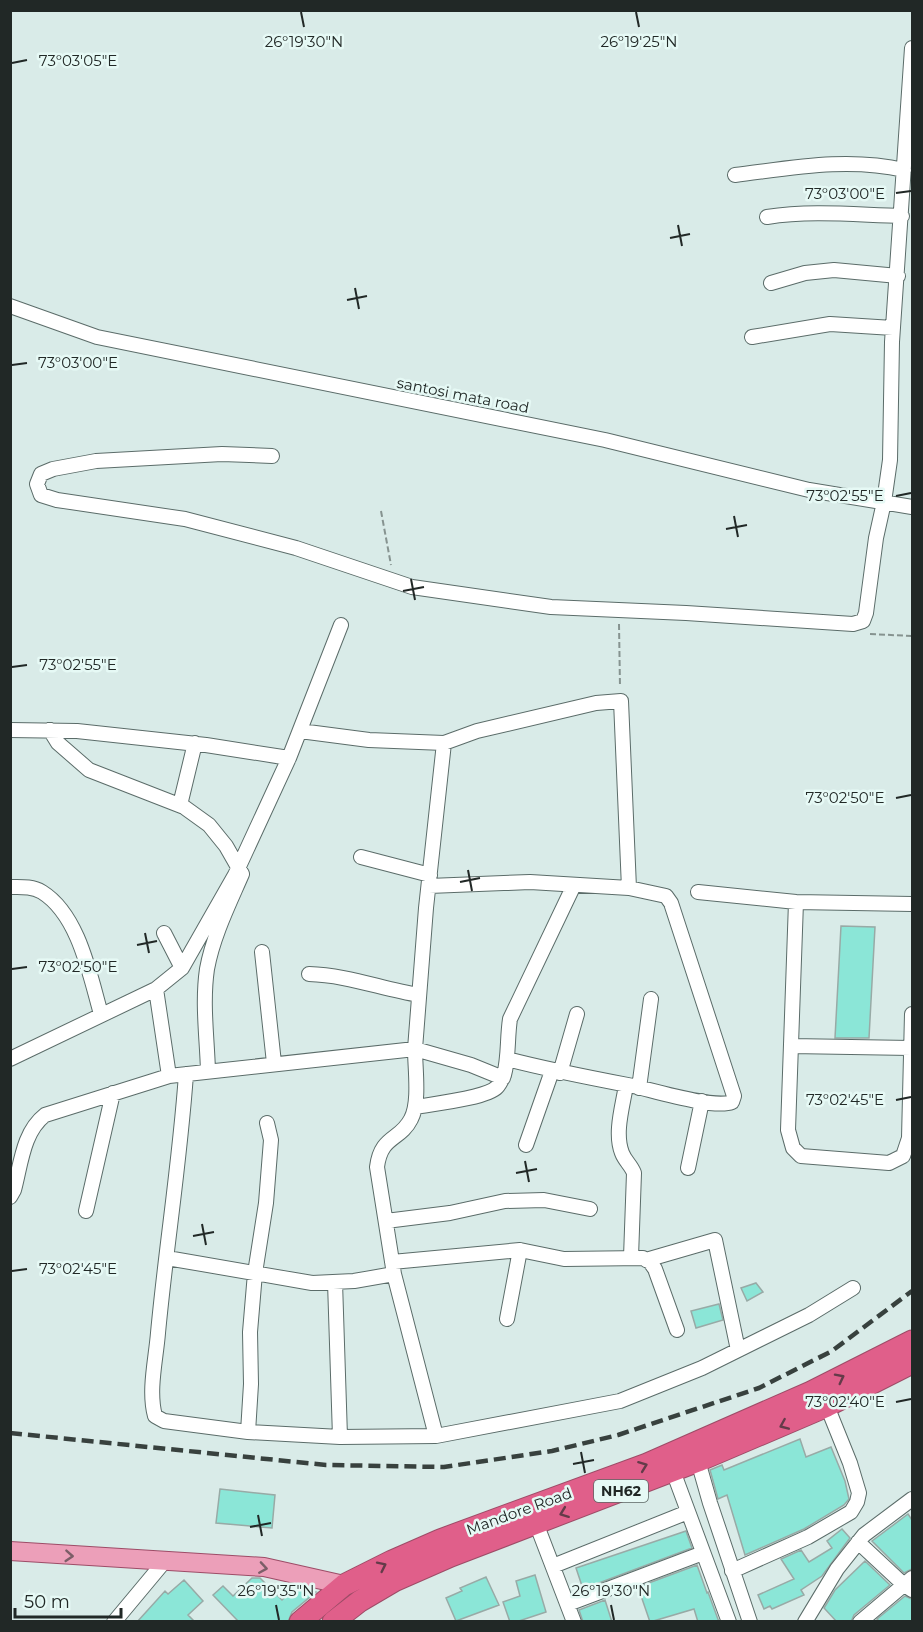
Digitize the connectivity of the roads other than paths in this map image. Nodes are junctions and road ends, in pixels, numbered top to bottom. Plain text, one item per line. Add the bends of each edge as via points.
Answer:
1 (912, 48) edge
2 (904, 170) junction
3 (735, 175) dead end
4 (902, 216) junction
5 (767, 218) dead end
6 (898, 276) junction
7 (771, 283) dead end
8 (10, 306) edge
9 (893, 328) junction
10 (752, 337) dead end
11 (272, 456) dead end
12 (884, 502) junction
13 (912, 507) edge
14 (341, 625) dead end
15 (10, 730) edge
16 (50, 730) junction
17 (300, 731) junction
18 (444, 743) junction
19 (195, 744) junction
20 (289, 758) junction
21 (180, 805) junction
22 (361, 857) dead end
23 (238, 868) junction
24 (429, 880) junction
25 (574, 885) junction
26 (10, 887) edge
27 (629, 888) junction
28 (698, 892) dead end
29 (796, 902) junction
30 (912, 904) edge
31 (164, 933) dead end
32 (262, 952) dead end
33 (182, 968) junction
34 (309, 974) dead end
35 (156, 989) junction
36 (419, 995) junction
37 (651, 999) dead end
38 (101, 1014) junction
39 (577, 1014) dead end
40 (912, 1014) edge
41 (791, 1046) junction
42 (912, 1048) edge
43 (415, 1049) junction
44 (10, 1059) edge
45 (507, 1059) junction
46 (274, 1063) junction
47 (208, 1071) junction
48 (556, 1072) junction
49 (186, 1074) junction
50 (169, 1076) junction
51 (503, 1078) junction
52 (633, 1086) junction
53 (113, 1093) junction
54 (702, 1101) junction
55 (416, 1107) junction
56 (267, 1123) dead end
57 (525, 1144) dead end
58 (688, 1168) dead end
59 (10, 1197) edge
60 (590, 1209) dead end
61 (86, 1211) dead end
62 (386, 1221) junction
63 (520, 1250) junction
64 (632, 1257) junction
65 (166, 1258) junction
66 (646, 1260) junction
67 (393, 1268) junction
68 (255, 1273) junction
69 (336, 1282) junction
70 (853, 1288) dead end
71 (507, 1319) dead end
72 (677, 1330) dead end
73 (912, 1341) edge
74 (738, 1350) junction
75 (912, 1363) edge
76 (827, 1406) junction
77 (248, 1432) junction
78 (436, 1436) junction
79 (340, 1437) junction
80 (698, 1461) junction
81 (673, 1471) junction
82 (912, 1499) edge
83 (688, 1512) junction
84 (536, 1523) junction
85 (858, 1542) junction
86 (10, 1551) edge
87 (703, 1553) junction
88 (164, 1562) junction
89 (553, 1566) junction
90 (732, 1570) junction
91 (909, 1584) edge
92 (344, 1585) junction
93 (568, 1604) junction
94 (811, 1619) edge
95 (114, 1622) edge
96 (300, 1622) edge
97 (333, 1622) edge
98 (574, 1622) edge
99 (729, 1622) edge
100 (750, 1622) edge
101 (860, 1622) edge

1 - 2 street
2 - 3 street via 857,163
2 - 4 street
4 - 5 street via 795,213
4 - 6 street
6 - 7 street via 834,270
6 - 9 street
8 - 12 street, santosi mata road via 97,337 605,440 809,490
9 - 10 street via 830,324
9 - 12 street via 890,460
11 - 12 street via 222,454 96,461 53,469 41,474 37,484 41,495 57,500 185,519 296,548 412,587 551,607 853,624 863,621 866,613
12 - 13 street, santosi mata road
14 - 17 street
15 - 16 street
16 - 19 street
16 - 21 street via 58,743 88,770
17 - 18 street via 369,740
17 - 20 street
18 - 24 street
18 - 27 street via 477,731 596,703 621,701
19 - 20 street
19 - 21 street
20 - 23 street
21 - 23 street via 209,825
22 - 24 street
23 - 33 street
23 - 47 street via 242,874 207,968 204,1000
24 - 25 street
24 - 36 street
25 - 27 street
25 - 45 street via 510,1019
26 - 38 street via 42,892 60,909 81,942
27 - 54 street via 666,896 675,913 735,1096 726,1104
28 - 29 street
29 - 30 street
29 - 41 street
31 - 33 street
32 - 46 street
33 - 35 street
34 - 36 street via 344,977
35 - 38 street
35 - 50 street
36 - 43 street
37 - 52 street
38 - 44 street
39 - 48 street
40 - 42 street
41 - 42 street
41 - 42 street via 788,1130 793,1148 801,1156 889,1163 903,1156 909,1138
43 - 46 street
43 - 51 street
43 - 55 street
45 - 48 street
45 - 51 street
46 - 47 street
47 - 49 street
48 - 52 street
48 - 57 street
49 - 50 street
49 - 65 street
50 - 53 street
51 - 55 street via 497,1088 479,1095
52 - 54 street
52 - 64 street via 619,1137 622,1155 634,1173
53 - 59 street via 45,1115 34,1123
53 - 61 street
54 - 58 street
55 - 62 street via 405,1128 378,1153 376,1167
56 - 68 street via 271,1140 266,1203
60 - 62 street via 544,1200 505,1201
62 - 67 street
63 - 64 street via 564,1259
63 - 67 street
63 - 71 street
64 - 66 street
65 - 68 street
65 - 77 street via 153,1387 155,1416 165,1421
66 - 72 street via 655,1269
66 - 74 street via 715,1240
67 - 69 street
67 - 78 street
68 - 69 street via 312,1283
68 - 77 street via 249,1332
69 - 79 street
70 - 74 street
92 -> 73 highway, Mandore Road / NH62 via 440,1540 647,1464 811,1392
74 - 78 street via 620,1401
75 - 76 highway, Mandore Road / NH62
76 -> 80 highway, Mandore Road / NH62
76 - 90 street via 859,1492 852,1512 808,1537
77 - 79 street
78 - 79 street
80 - 81 highway, Mandore Road / NH62
80 - 90 street
81 - 83 street
81 -> 84 highway, Mandore Road / NH62
82 - 85 street
83 - 87 street
83 - 89 street
84 - 89 street
84 - 97 highway, Mandore Road / NH62 via 394,1581
85 - 91 street
85 - 94 street via 837,1569
86 -> 88 main road
87 - 93 street
87 - 99 street
88 -> 92 main road via 264,1568
88 - 95 street
89 - 93 street
90 - 100 street
91 - 101 street
92 - 96 highway, Mandore Road / NH62
93 - 98 street

